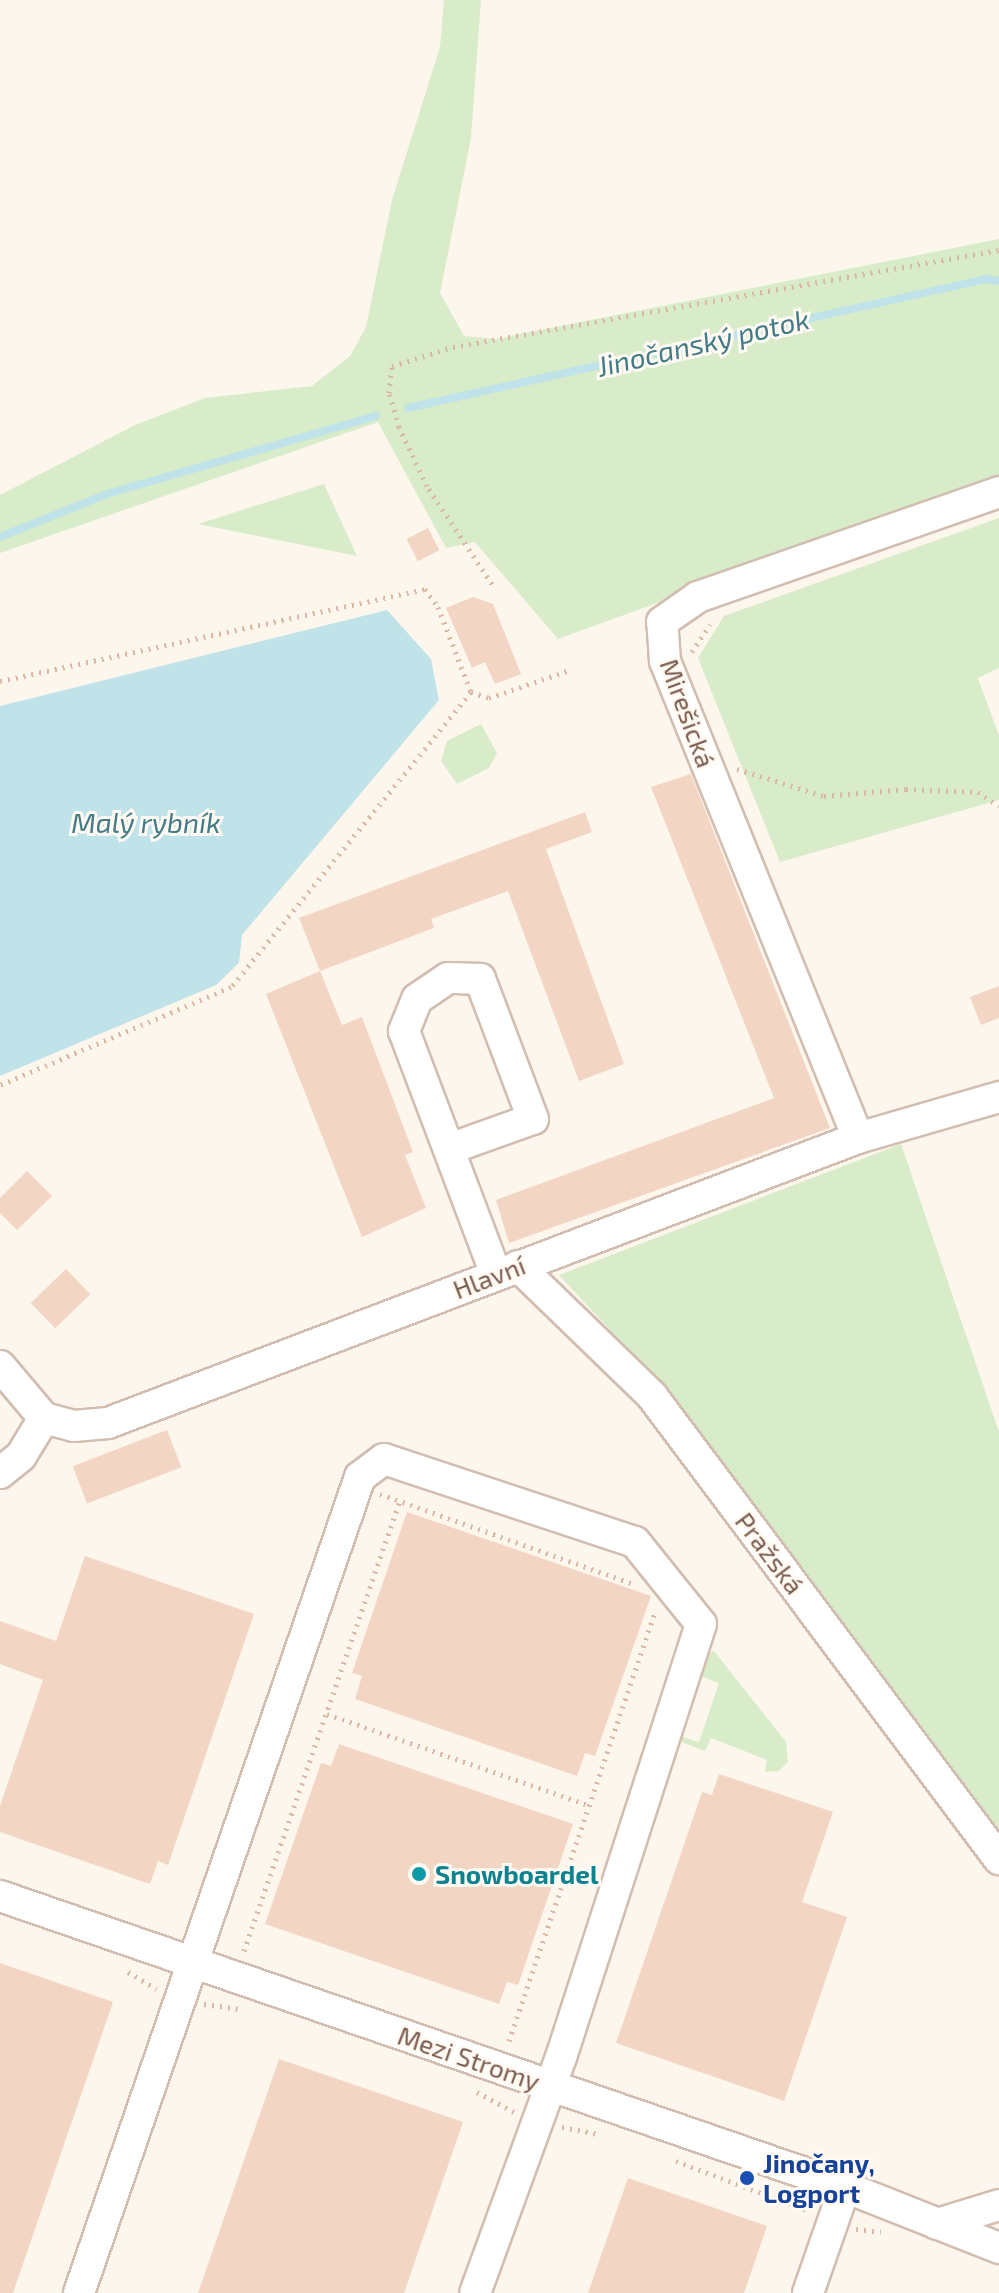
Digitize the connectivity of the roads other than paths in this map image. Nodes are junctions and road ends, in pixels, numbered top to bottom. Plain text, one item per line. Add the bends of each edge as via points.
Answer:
1 (999, 492) edge
2 (999, 1097) edge
3 (858, 1138) junction
4 (449, 1149) junction
5 (507, 1270) junction
6 (0, 1366) edge
7 (44, 1418) junction
8 (0, 1473) edge
9 (999, 1859) edge
10 (0, 1896) edge
11 (195, 1963) junction
12 (550, 2085) junction
13 (845, 2187) junction
14 (999, 2205) edge
15 (937, 2224) junction
16 (999, 2248) edge
17 (79, 2293) edge
18 (475, 2293) edge
19 (808, 2293) edge

1 - 3 street, Mirešická via 698,597 662,622 665,661 716,757
2 - 3 street, Hlavní
3 - 5 street, Hlavní
4 - 4 street via 533,1119 480,979 448,978 417,999 404,1031
4 - 5 street
5 - 7 street, Hlavní via 108,1423 74,1426
5 - 9 street, Pražská via 652,1396
6 - 7 street via 27,1405
7 - 8 street via 21,1456
10 - 11 street, Mezi Stromy
11 - 12 street, Mezi Stromy
11 - 12 street via 357,1485 370,1464 398,1461 635,1542 701,1624
11 - 17 street
12 - 13 street, Mezi Stromy
12 - 18 street
13 - 15 street, Mezi Stromy
13 - 19 street
14 - 15 street
15 - 16 street, Mezi Stromy

